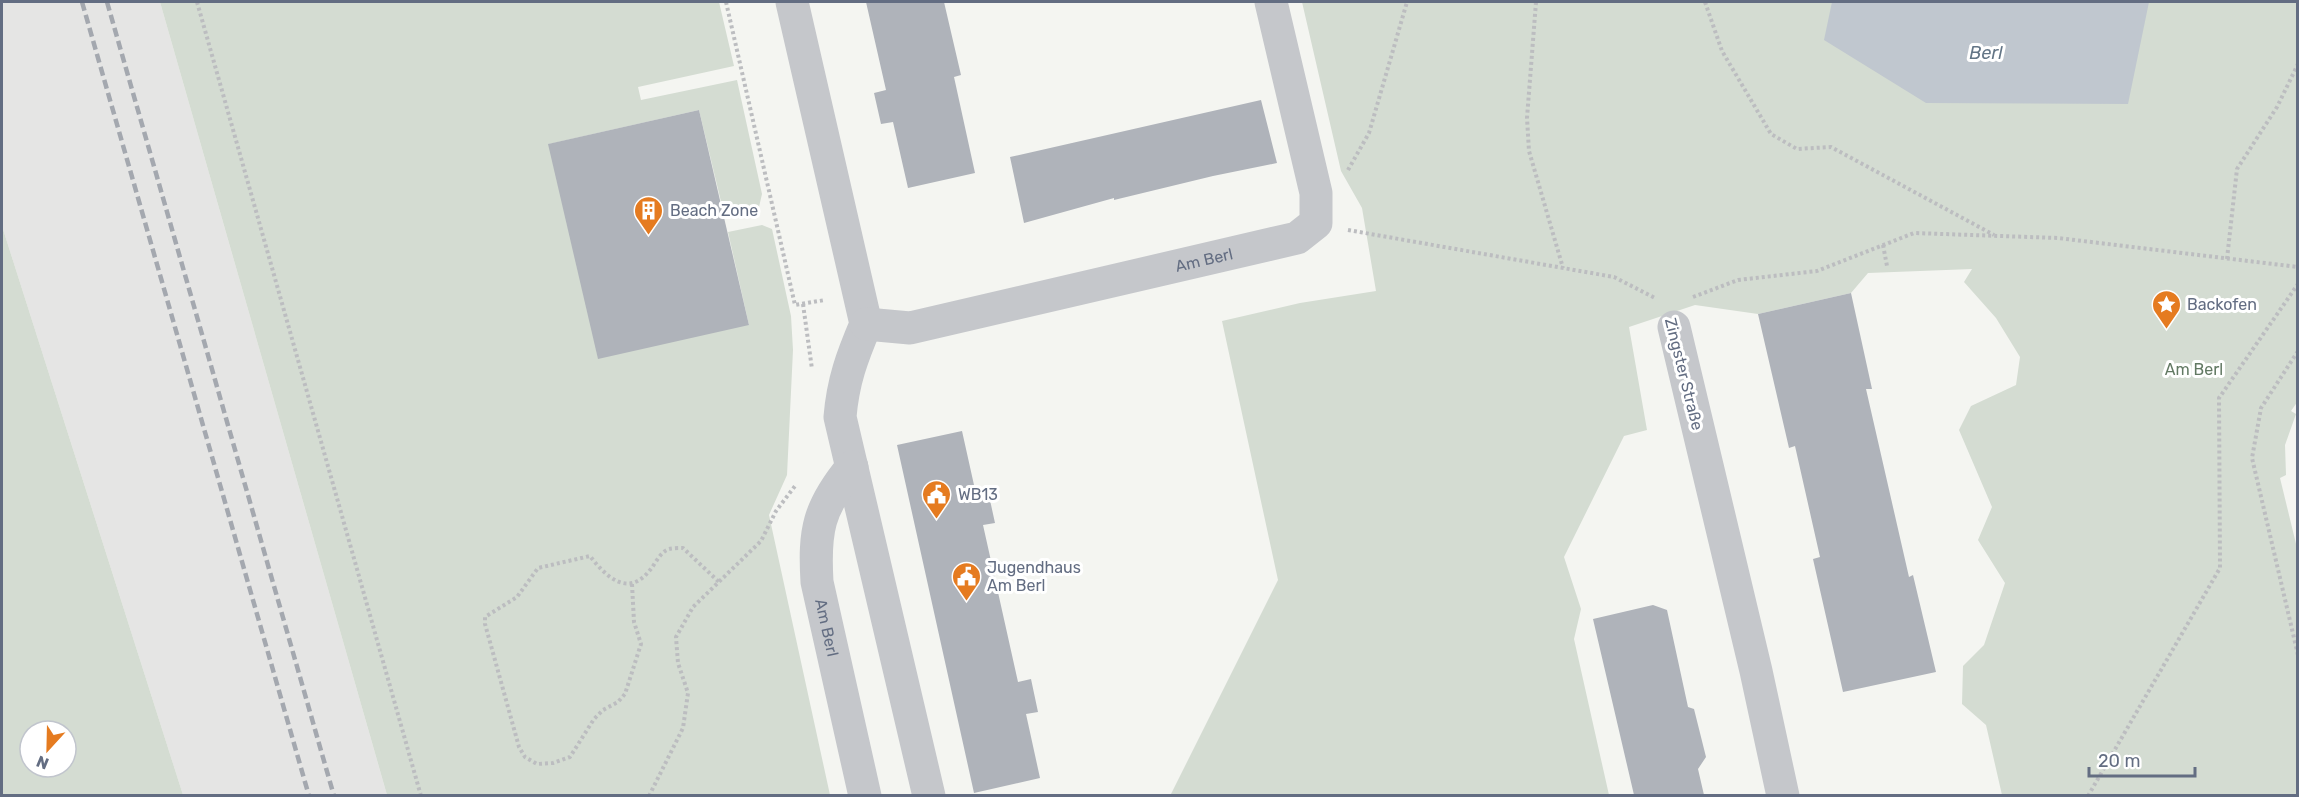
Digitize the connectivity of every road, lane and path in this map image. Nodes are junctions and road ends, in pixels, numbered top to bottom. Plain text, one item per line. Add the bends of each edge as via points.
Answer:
1 (197, 2) edge
2 (726, 2) edge
3 (792, 2) edge
4 (1271, 2) edge
5 (1407, 2) edge
6 (1536, 2) edge
7 (1705, 2) edge
8 (2298, 64) edge
9 (1316, 208) junction
10 (1995, 236) junction
11 (1883, 245) junction
12 (2227, 259) junction
13 (1887, 266) dead end
14 (2298, 267) edge
15 (1563, 268) junction
16 (2298, 284) edge
17 (863, 309) junction
18 (1673, 322) junction
19 (2298, 351) edge
20 (852, 467) junction
21 (801, 478) dead end
22 (718, 582) junction
23 (632, 584) junction
24 (2298, 655) edge
25 (421, 795) edge
26 (650, 795) edge
27 (865, 795) edge
28 (929, 795) edge
29 (1783, 795) edge
30 (2088, 795) edge

1 - 25 path
2 - 17 path via 795,305
3 - 17 street
4 - 9 street
5 - 9 path via 1369,132 1338,188
6 - 15 path via 1527,118 1529,151
7 - 10 path via 1722,51 1771,134 1797,148 1830,147
8 - 12 path via 2277,107 2237,169
9 - 15 path, Zingster Straße
9 - 17 street, Am Berl via 1297,238 910,328
10 - 11 path via 1914,233
10 - 12 path via 2058,238
11 - 13 path
11 - 18 path via 1817,270 1738,280 1692,298
12 - 14 path
15 - 18 path, Zingster Straße via 1614,277 1661,301
16 - 30 path via 2219,398 2220,568
17 - 20 street via 842,391 840,417
18 - 29 street, Zingster Straße
19 - 24 path via 2261,408 2252,458
20 - 27 street, Am Berl via 823,511 815,548 817,582
20 - 28 street
21 - 22 path via 760,541
22 - 23 path via 683,548 669,549 660,555 642,580
22 - 26 path via 693,607 676,637 678,663 688,693 683,728
23 - 23 path via 603,574 590,556 549,565 538,568 518,597 485,617 519,747 525,757 537,764 570,757 594,719 626,694 641,644 634,622

